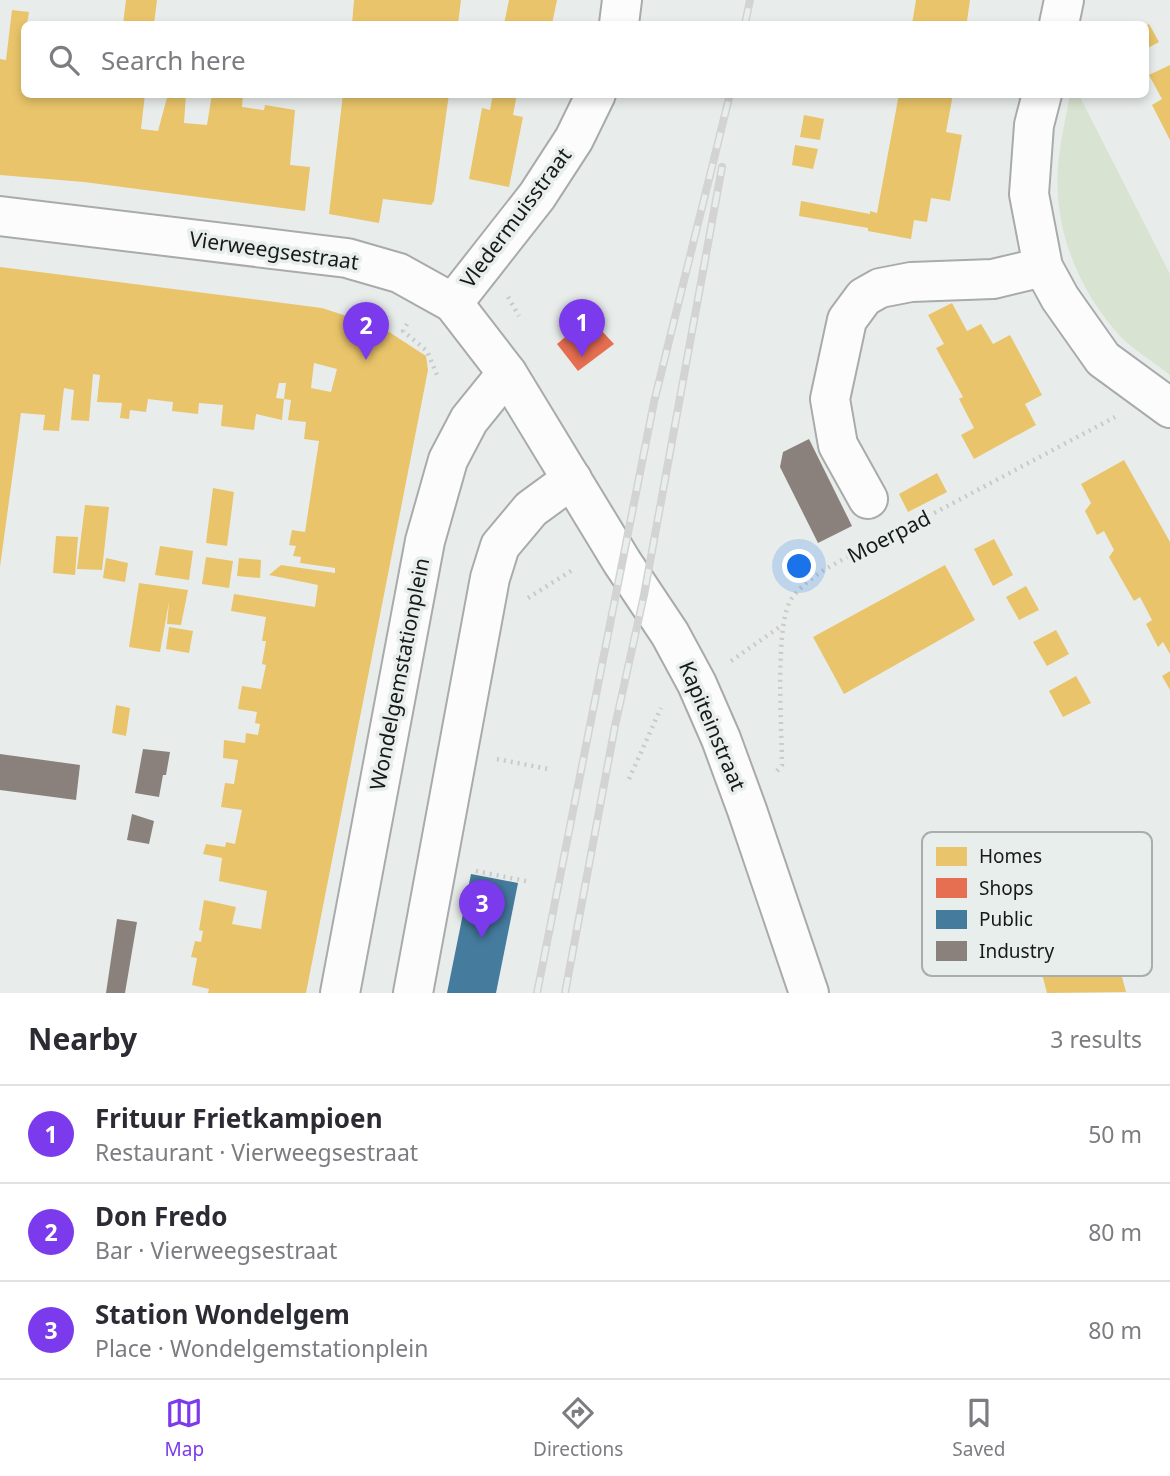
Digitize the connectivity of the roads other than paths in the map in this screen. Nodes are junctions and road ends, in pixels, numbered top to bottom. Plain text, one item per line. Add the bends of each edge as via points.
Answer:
1 (622, 0) edge
2 (1064, 0) edge
3 (620, 21) edge
4 (1060, 21) edge
5 (594, 98) edge
6 (1041, 98) edge
7 (0, 216) edge
8 (1043, 267) junction
9 (453, 303) junction
10 (507, 373) junction
11 (1158, 398) edge
12 (572, 480) junction
13 (868, 499) dead end
14 (340, 993) edge
15 (413, 993) edge
16 (809, 993) edge

1 - 3 street
2 - 4 street
5 - 9 street, Vledermuisstraat via 537,196
6 - 8 street via 1034,125 1029,194
7 - 9 street, Vierweegsestraat via 347,258 399,273
8 - 11 street via 1103,359
8 - 13 street via 993,279 911,282 880,288 864,297 847,320 830,399 838,444
9 - 10 street, Vierweegsestraat
10 - 12 street, Vierweegsestraat
10 - 14 street, Wondelgemstationplein via 468,420 448,460 425,541
12 - 15 street via 531,509 500,546 490,578
12 - 16 street, Kapiteinstraat via 691,672 721,739

